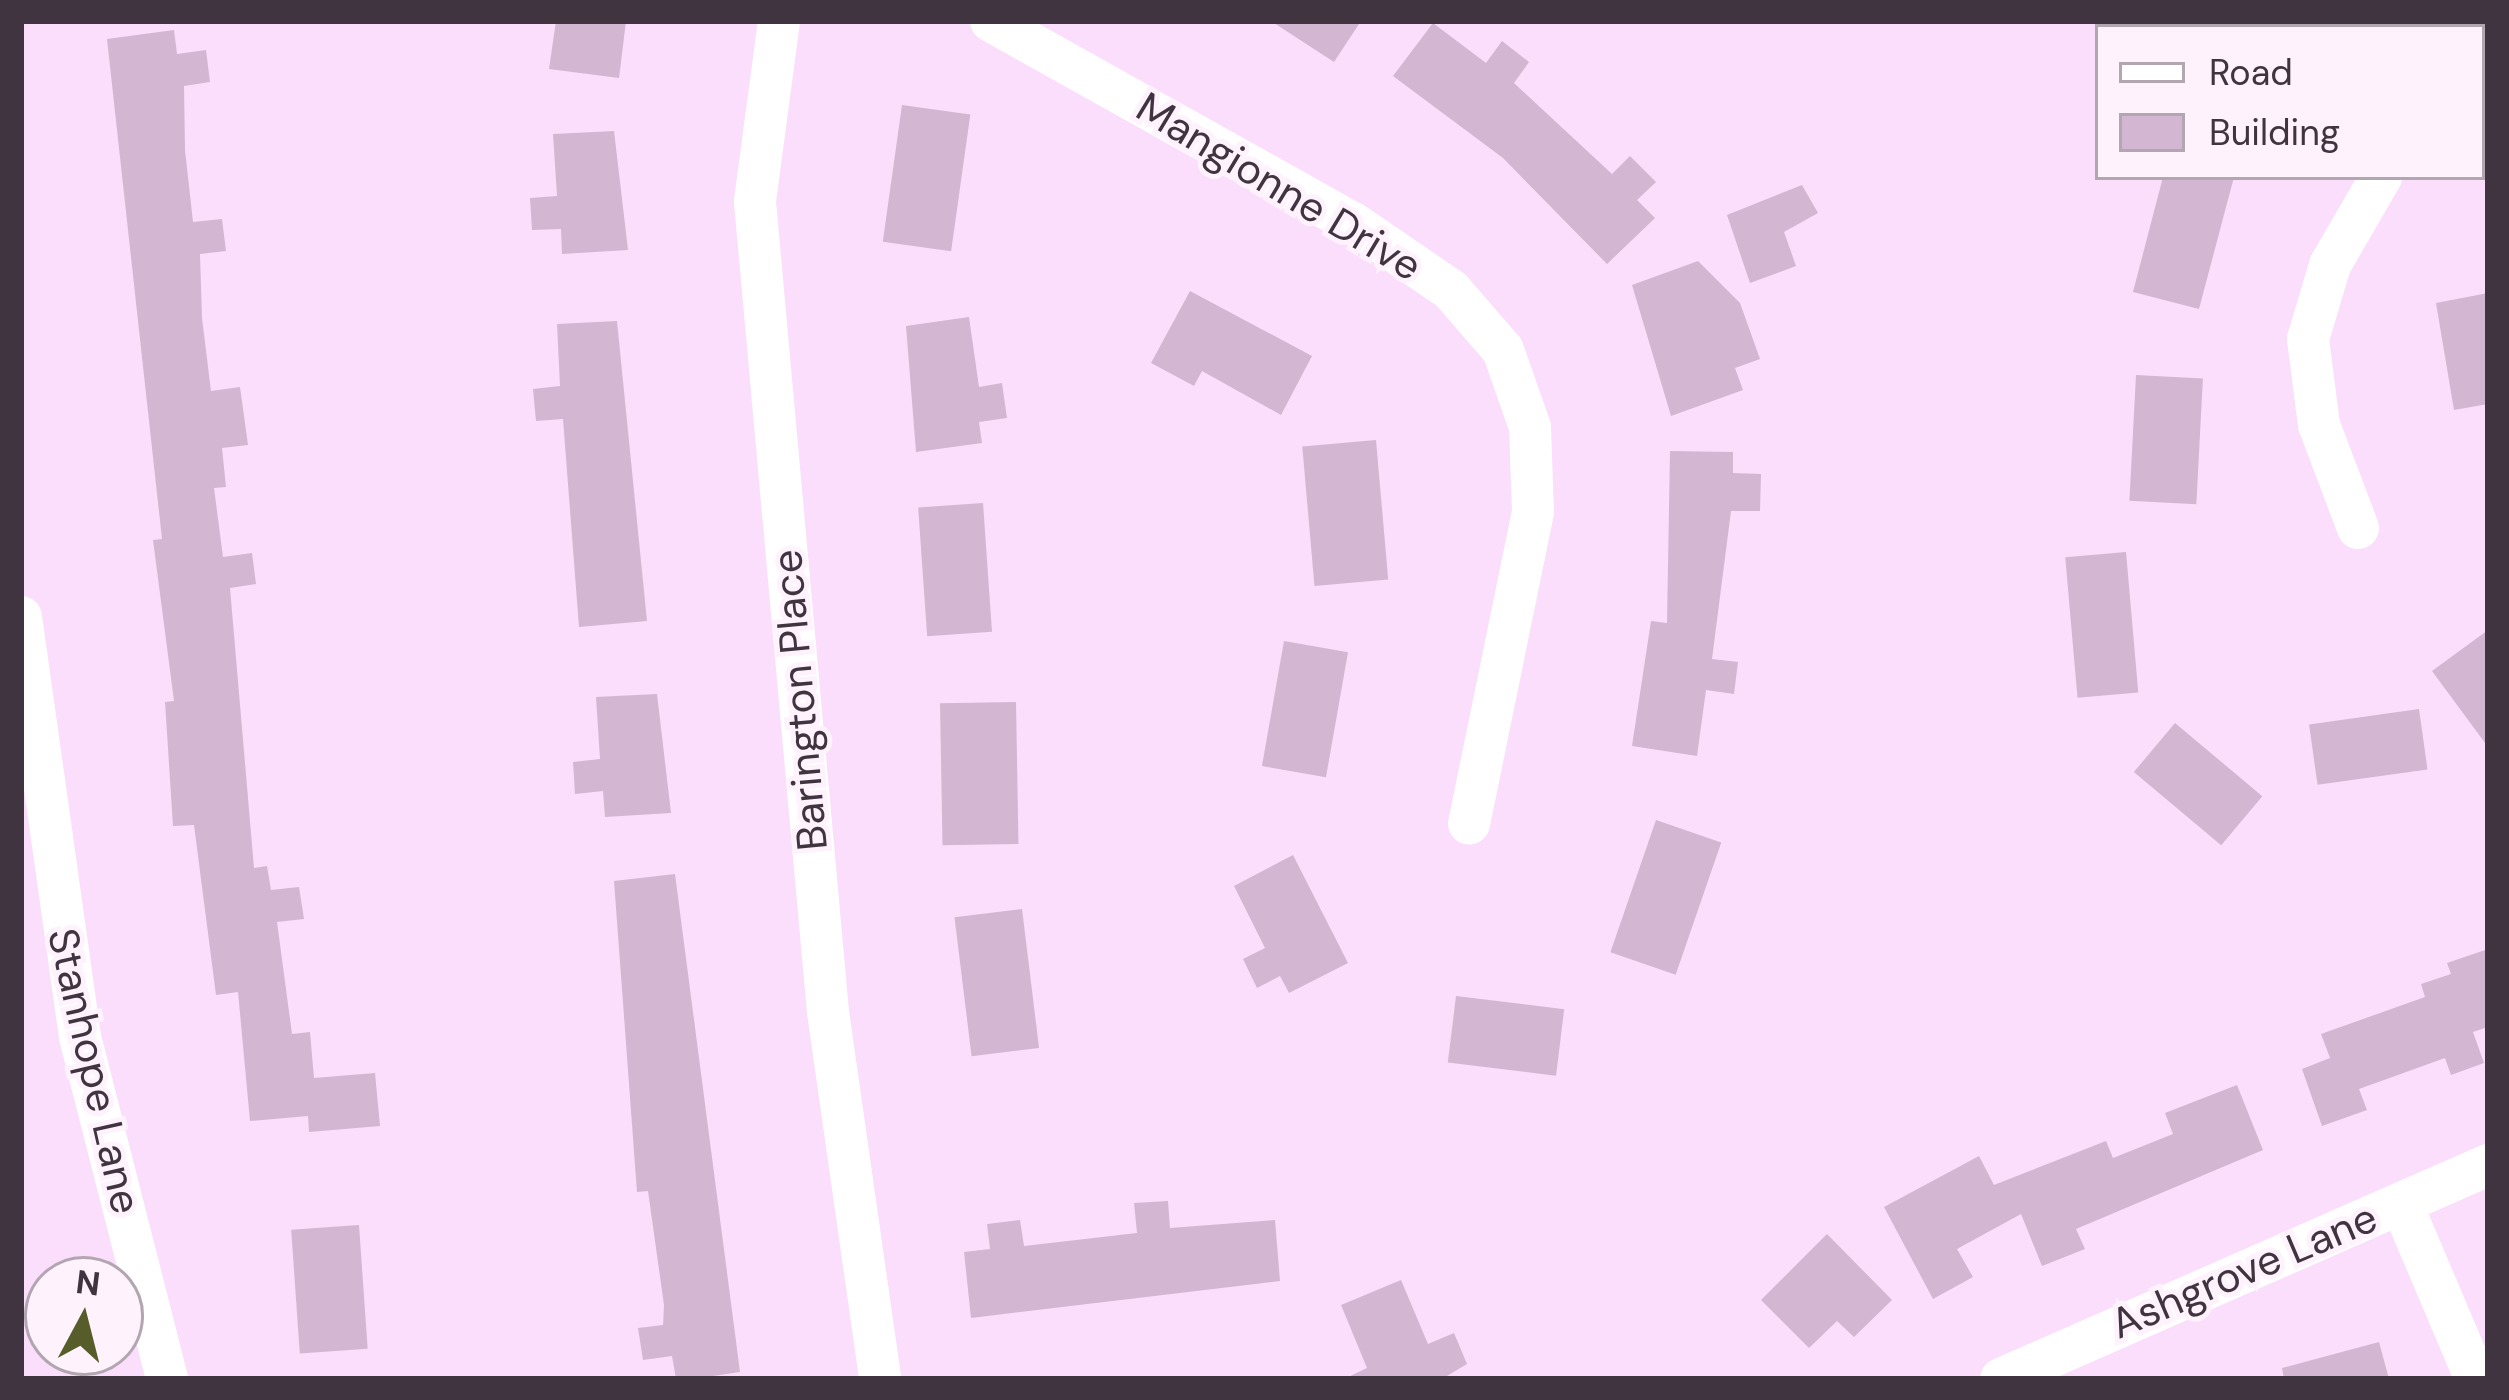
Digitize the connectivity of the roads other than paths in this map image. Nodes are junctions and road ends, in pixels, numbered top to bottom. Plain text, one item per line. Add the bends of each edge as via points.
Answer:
1 (779, 21) edge
2 (991, 21) edge
3 (2378, 180) edge
4 (2358, 527) dead end
5 (21, 617) edge
6 (1469, 823) dead end
7 (2488, 1165) edge
8 (2402, 1204) junction
9 (167, 1379) edge
10 (880, 1379) edge
11 (2001, 1379) edge
12 (2476, 1379) edge

1 - 10 street, Barington Place via 755,202 828,1012
2 - 6 street, Mangionne Drive via 1353,223 1451,290 1502,350 1530,427 1533,512
3 - 4 street via 2330,266 2308,339 2319,425
5 - 9 street, Stanhope Lane via 80,1037
7 - 8 street, Ashgrove Lane
8 - 11 street, Ashgrove Lane
8 - 12 street

